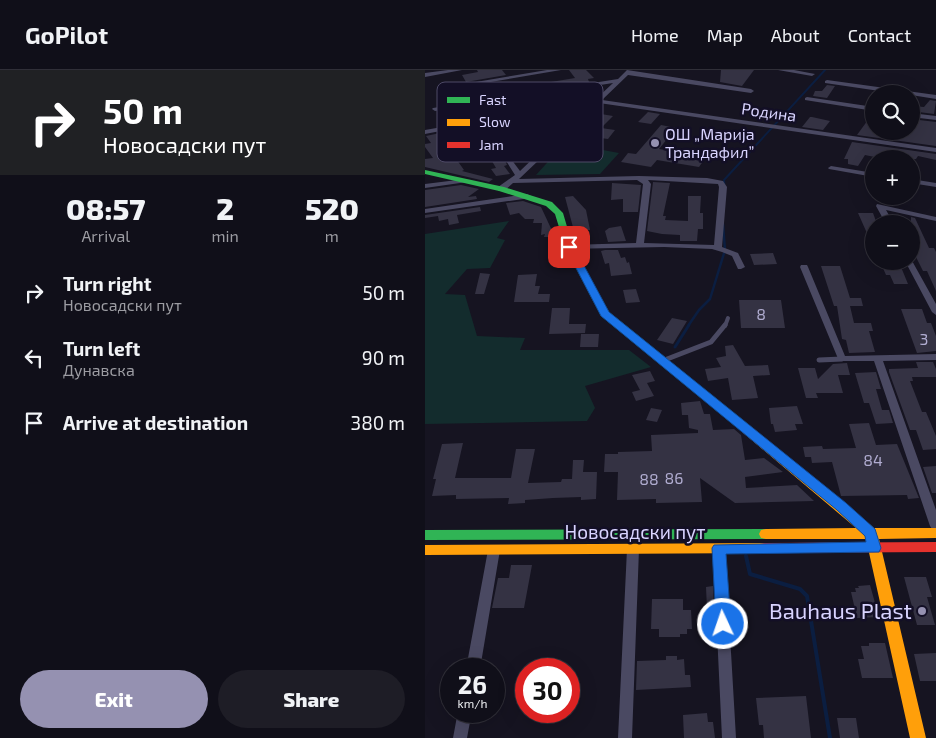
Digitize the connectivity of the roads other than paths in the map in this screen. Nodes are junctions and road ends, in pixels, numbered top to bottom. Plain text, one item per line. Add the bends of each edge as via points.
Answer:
1 (459, 70) edge
2 (558, 70) edge
3 (781, 70) edge
4 (629, 72) edge
5 (812, 74) dead end
6 (425, 75) edge
7 (620, 80) junction
8 (481, 82) edge
9 (827, 82) dead end
10 (603, 83) edge
11 (751, 91) dead end
12 (603, 97) edge
13 (936, 97) edge
14 (807, 100) dead end
15 (603, 102) edge
16 (865, 108) edge
17 (920, 116) edge
18 (936, 118) edge
19 (936, 150) edge
20 (510, 162) edge
21 (533, 162) edge
22 (831, 168) dead end
23 (425, 172) edge
24 (865, 174) edge
25 (519, 175) junction
26 (638, 178) junction
27 (465, 181) junction
28 (512, 181) junction
29 (920, 182) edge
30 (936, 185) edge
31 (425, 186) edge
32 (501, 189) junction
33 (527, 196) junction
34 (425, 211) edge
35 (885, 215) edge
36 (919, 215) edge
37 (920, 215) edge
38 (936, 219) edge
39 (640, 245) junction
40 (569, 247) junction
41 (718, 248) junction
42 (741, 267) dead end
43 (804, 267) dead end
44 (914, 270) edge
45 (936, 312) edge
46 (728, 318) dead end
47 (877, 357) junction
48 (936, 358) edge
49 (842, 359) junction
50 (819, 360) dead end
51 (661, 362) junction
52 (936, 526) edge
53 (871, 533) junction
54 (936, 533) edge
55 (425, 535) edge
56 (936, 547) edge
57 (719, 548) junction
58 (874, 548) junction
59 (633, 549) junction
60 (425, 550) edge
61 (495, 550) junction
62 (475, 658) edge
63 (463, 723) edge
64 (460, 738) edge
65 (625, 738) edge
66 (729, 738) edge
67 (918, 738) edge

1 - 6 street
2 - 8 street
3 - 5 street
4 - 7 street
4 - 11 street
7 - 10 street
7 - 12 street
9 - 13 street
14 - 16 street
15 - 19 street, Родина
17 - 18 street
20 - 25 street
21 - 25 street
22 - 24 street
23 - 27 street
25 - 28 street
26 - 28 street
26 - 39 street via 647,184
26 - 41 street via 721,182
27 - 31 street
27 - 32 street
28 - 32 street
29 - 30 street
32 - 33 street
33 - 34 street
33 - 40 street via 549,204 559,213
35 - 36 street via 880,206
37 - 38 street
39 - 40 street
39 - 41 street
40 - 51 street via 605,314
41 - 42 street via 735,255
43 - 49 street
44 - 45 street
46 - 51 lane via 723,331 713,340
47 - 48 street
47 - 49 street
47 - 52 street
49 - 50 lane
51 - 53 street via 842,506
53 - 54 street, Новосадски пут
53 - 55 street, Новосадски пут
53 - 58 street
56 - 58 street, Новосадски пут
57 - 58 street, Новосадски пут
57 - 59 street, Новосадски пут
57 - 66 street
58 - 67 street
59 - 61 street, Новосадски пут
59 - 65 street
60 - 61 street, Новосадски пут
61 - 62 street
63 - 64 street

